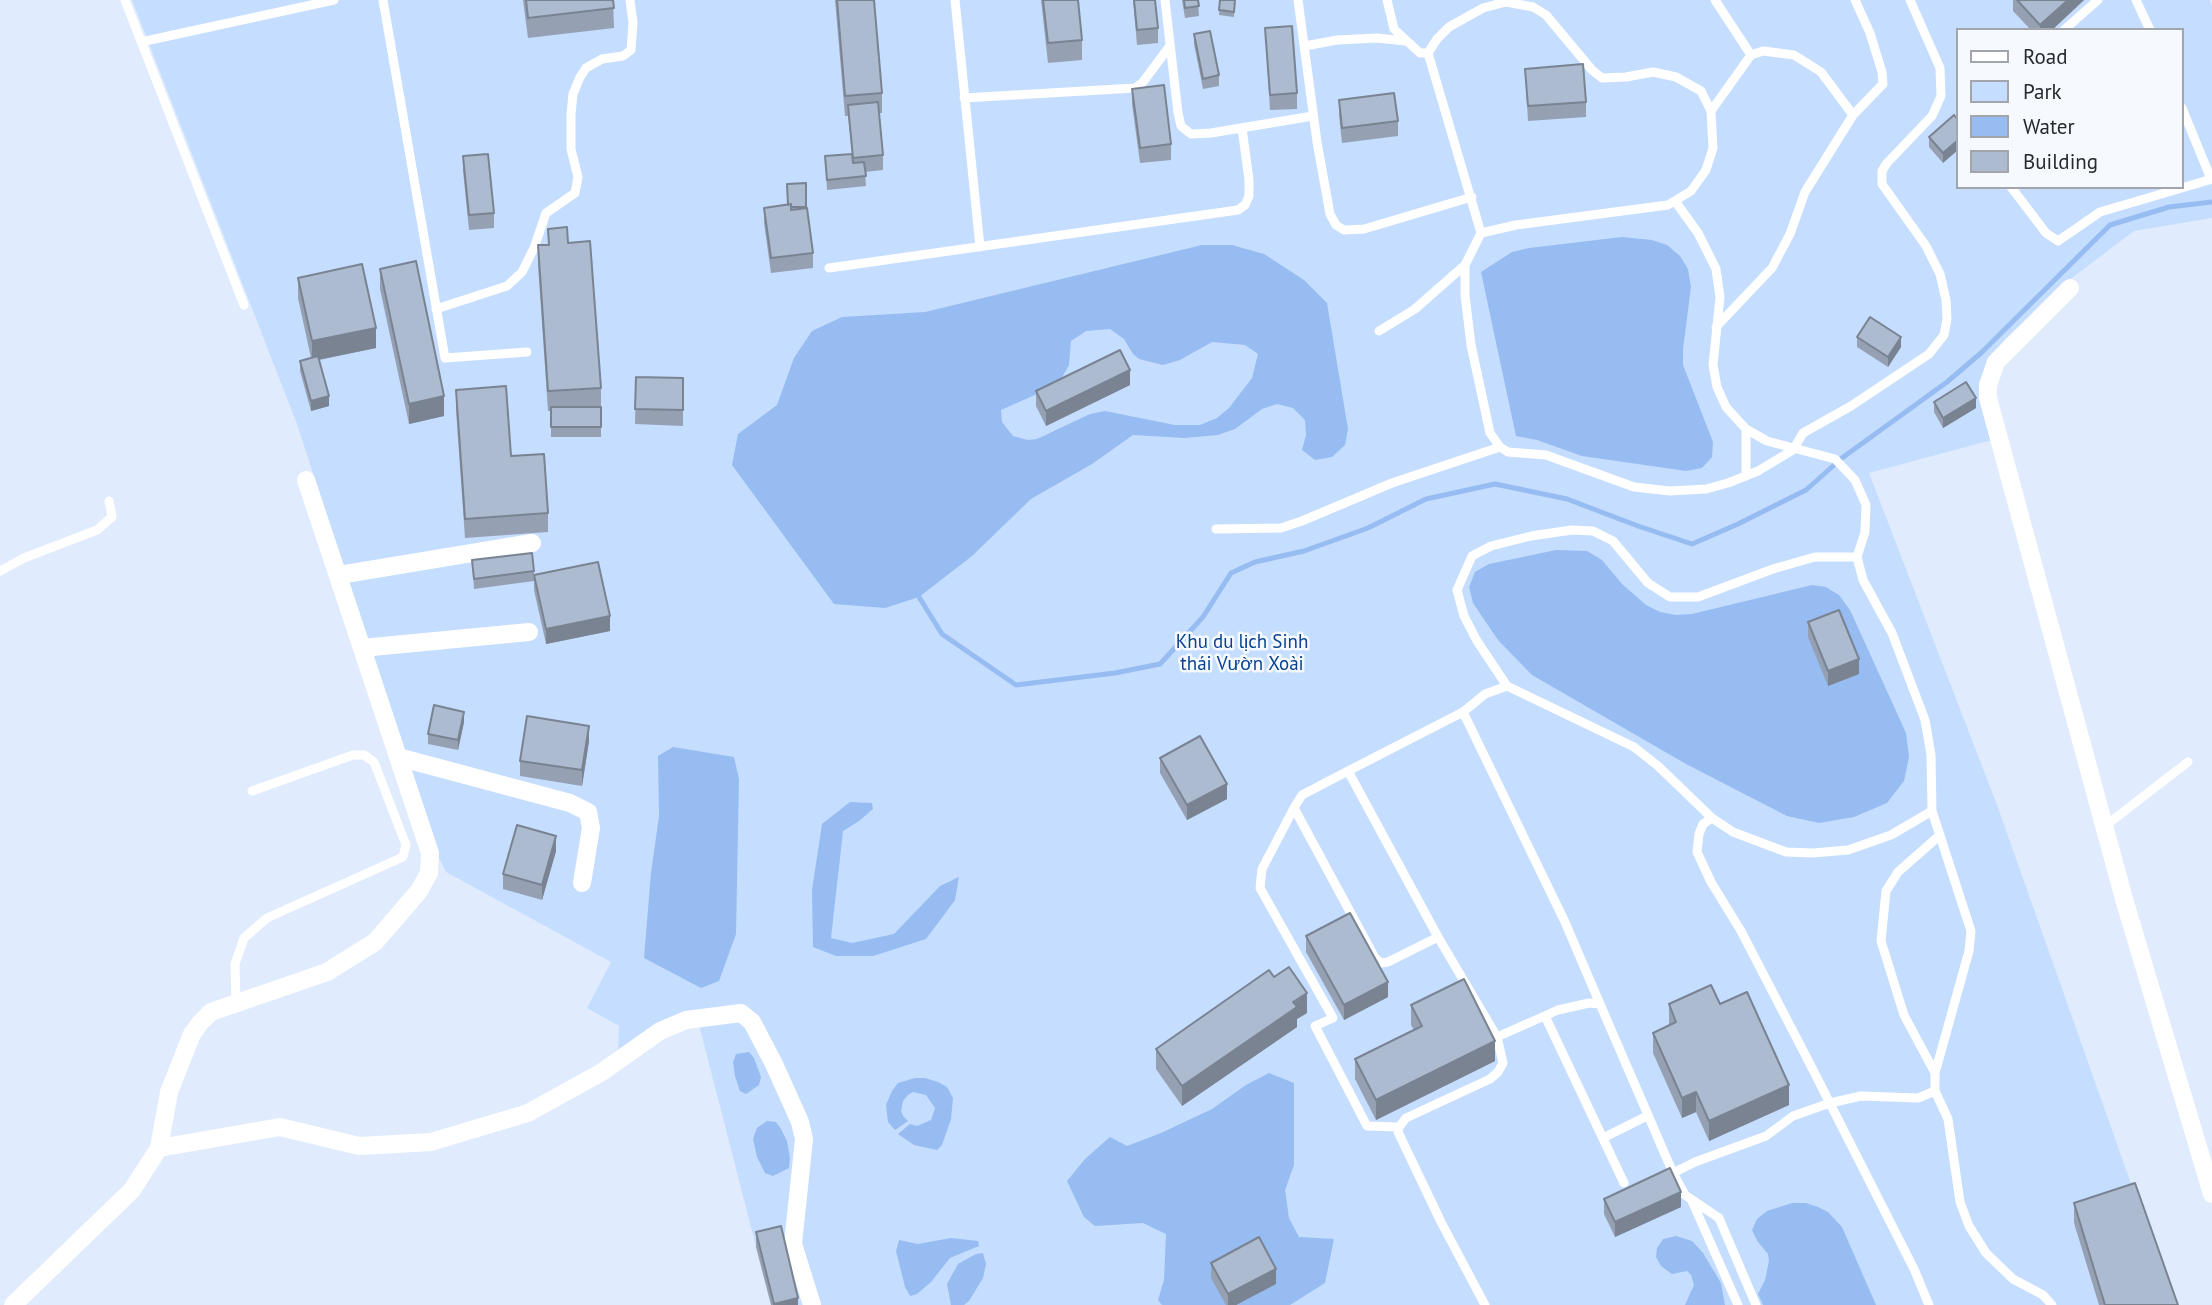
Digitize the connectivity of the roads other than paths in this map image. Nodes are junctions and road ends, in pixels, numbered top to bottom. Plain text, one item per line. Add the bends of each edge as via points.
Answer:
1 (125, 0) edge
2 (334, 0) edge
3 (383, 0) edge
4 (630, 0) edge
5 (955, 0) edge
6 (1164, 0) edge
7 (1298, 0) edge
8 (1387, 0) edge
9 (1715, 0) edge
10 (1855, 0) edge
11 (1910, 0) edge
12 (2098, 0) edge
13 (2136, 0) edge
14 (2066, 28) edge
15 (2149, 28) edge
16 (1405, 41) junction
17 (141, 42) junction
18 (1305, 46) junction
19 (1169, 47) junction
20 (1428, 53) junction
21 (1751, 55) junction
22 (964, 98) junction
23 (1711, 111) junction
24 (2184, 113) edge
25 (1312, 116) junction
26 (1853, 116) junction
27 (1242, 128) junction
28 (2212, 179) edge
29 (2184, 187) edge
30 (2013, 189) edge
31 (2178, 189) edge
32 (1472, 197) junction
33 (1675, 201) junction
34 (1481, 233) junction
35 (980, 247) junction
36 (1465, 265) junction
37 (829, 268) dead end
38 (2070, 288) dead end
39 (244, 304) dead end
40 (436, 309) junction
41 (1716, 327) junction
42 (1379, 331) dead end
43 (527, 352) dead end
44 (1746, 429) junction
45 (1500, 447) junction
46 (1793, 450) junction
47 (1746, 476) junction
48 (306, 480) dead end
49 (109, 501) dead end
50 (1216, 529) dead end
51 (532, 543) dead end
52 (1857, 557) junction
53 (0, 571) edge
54 (339, 575) junction
55 (529, 632) dead end
56 (362, 648) junction
57 (1507, 686) junction
58 (1463, 712) junction
59 (398, 757) junction
60 (2188, 762) dead end
61 (1348, 771) junction
62 (252, 791) dead end
63 (1294, 808) junction
64 (1932, 811) junction
65 (1712, 818) junction
66 (2105, 826) junction
67 (1940, 835) junction
68 (582, 883) dead end
69 (1438, 937) junction
70 (236, 1003) junction
71 (1600, 1004) junction
72 (1545, 1016) junction
73 (1497, 1037) junction
74 (1934, 1073) junction
75 (1936, 1091) junction
76 (1830, 1103) junction
77 (1647, 1116) junction
78 (1399, 1127) junction
79 (1603, 1138) junction
80 (159, 1147) junction
81 (1672, 1173) junction
82 (1624, 1183) dead end
83 (2212, 1194) edge
84 (1691, 1199) junction
85 (13, 1305) edge
86 (813, 1305) edge
87 (1485, 1305) edge
88 (1738, 1305) edge
89 (1756, 1305) edge
90 (1929, 1305) edge
91 (2052, 1305) edge

1 - 17 lane
2 - 17 lane
3 - 40 lane
4 - 40 lane via 631,50 586,68 573,94 575,193 546,212 522,272 507,286
5 - 22 lane
6 - 19 lane
7 - 18 lane
8 - 16 lane via 1394,29
9 - 21 lane
10 - 26 lane via 1870,33 1883,84
11 - 46 lane via 1940,68 1941,96 1932,116 1887,163 1882,184 1940,274 1946,300 1944,335 1929,354 1803,433
12 - 14 lane
13 - 15 lane
16 - 18 lane via 1336,40
16 - 20 lane via 1420,53
17 - 39 lane
18 - 25 lane
19 - 22 lane via 1135,89
19 - 27 lane via 1181,126 1191,134
20 - 23 lane via 1449,27 1483,8 1506,2 1533,7 1546,15 1602,78 1653,72 1676,76 1701,91
20 - 32 lane
21 - 23 lane
21 - 26 lane via 1763,51 1794,55 1821,72
22 - 35 lane
23 - 33 lane via 1713,148 1706,170 1692,191
24 - 28 lane
25 - 27 lane
25 - 32 lane via 1330,214 1344,230 1364,229
26 - 41 lane via 1805,192 1772,268
27 - 35 lane via 1249,197 1238,210
28 - 29 lane
30 - 31 lane via 2046,233 2058,241 2100,212
32 - 34 lane
33 - 34 lane
33 - 41 lane via 1716,269 1720,297
34 - 36 lane
35 - 37 lane
36 - 42 lane via 1415,309
36 - 45 lane via 1471,345 1490,433
38 - 66 street via 1996,362 1988,398
40 - 43 lane via 445,358
41 - 44 lane via 1713,365 1717,387 1726,407
44 - 46 lane
44 - 47 lane
45 - 47 lane via 1546,456 1634,487 1706,489
45 - 50 lane via 1392,483 1281,528
46 - 47 lane
46 - 52 lane via 1835,460 1856,480 1866,505 1865,532
48 - 54 street
49 - 53 lane via 112,517 97,530
51 - 54 street
52 - 57 lane via 1815,557 1698,597 1670,597 1648,583 1613,541 1593,531 1531,536 1491,546 1472,556 1457,590 1477,641
52 - 64 lane via 1925,720
54 - 56 street
55 - 56 street
56 - 59 street
57 - 58 lane via 1485,694
57 - 65 lane via 1634,747
58 - 61 lane
58 - 71 lane
59 - 68 street via 546,796 588,812 591,828
59 - 70 street via 430,853 429,873 419,891 374,942 327,972
60 - 66 lane
61 - 63 lane via 1302,795
61 - 69 lane
62 - 70 lane via 364,755 374,762 407,845 403,857 267,918 244,938 235,964
63 - 69 lane via 1375,958 1388,962
63 - 78 lane via 1262,869 1260,888 1333,1018 1315,1026 1367,1126
64 - 65 lane via 1891,835 1847,850 1813,853 1786,852 1733,832
64 - 67 lane
65 - 76 lane via 1703,824 1697,852
66 - 83 street
67 - 74 lane via 1971,931
67 - 74 lane via 1898,872 1886,891 1881,941 1904,1015
69 - 73 lane
70 - 80 street via 211,1012 192,1034 169,1092
71 - 72 lane
71 - 77 lane
72 - 73 lane
72 - 79 lane
73 - 78 lane via 1503,1063 1498,1072 1406,1118
74 - 75 lane
75 - 76 lane via 1918,1098 1861,1096
75 - 91 lane via 1948,1119 1960,1202 1969,1226 1986,1253 2013,1279
76 - 81 lane via 1793,1116 1766,1136
76 - 90 lane
77 - 79 lane
77 - 81 lane
78 - 87 lane via 1402,1142
79 - 82 lane
80 - 85 street via 132,1190
80 - 86 street via 280,1127 359,1146 431,1142 528,1113 602,1073 660,1031 687,1020 741,1013 752,1022 800,1122 804,1139 793,1244
81 - 84 lane
84 - 88 lane
84 - 89 lane via 1718,1218

